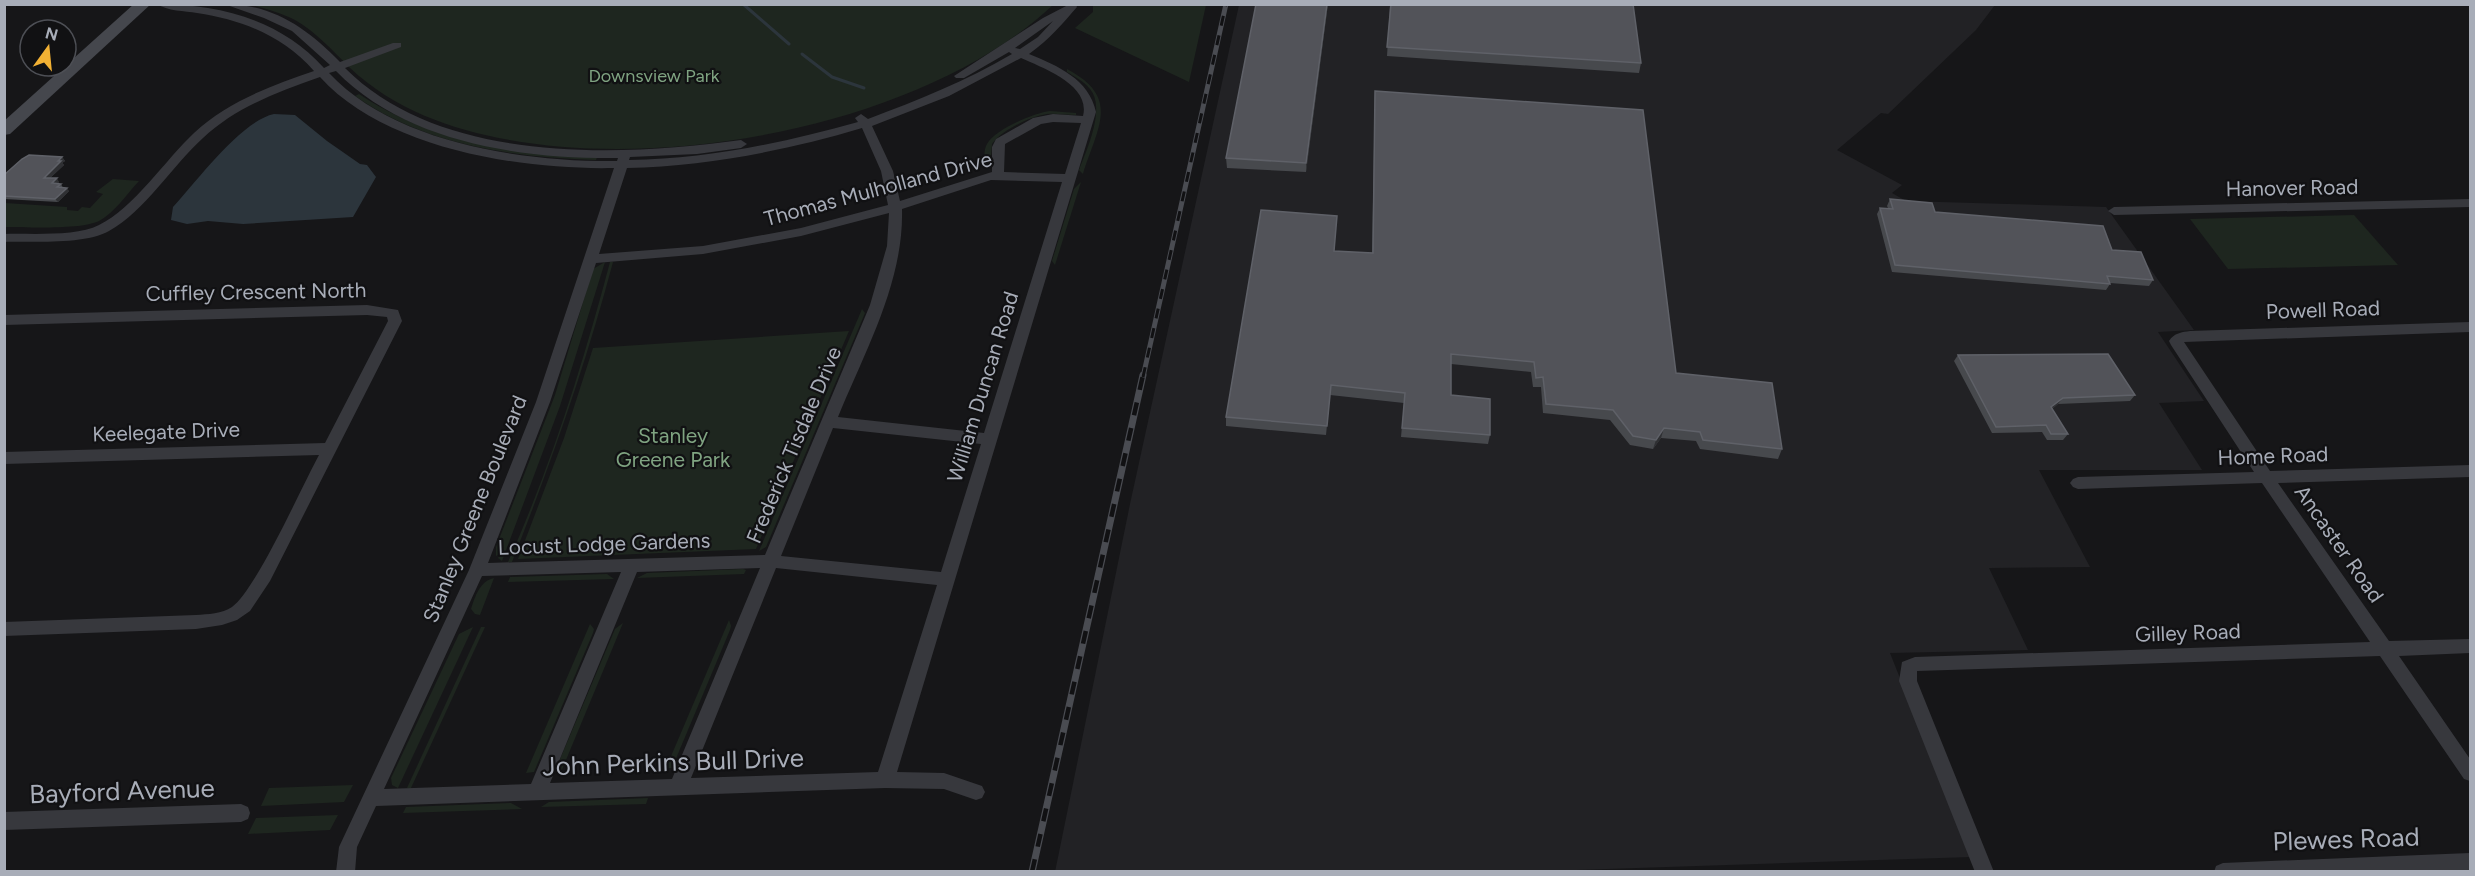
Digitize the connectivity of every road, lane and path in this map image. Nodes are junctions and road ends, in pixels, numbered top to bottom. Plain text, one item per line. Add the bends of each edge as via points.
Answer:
1 (144, 4) edge
2 (162, 4) edge
3 (229, 4) edge
4 (1072, 7) dead end
5 (397, 45) dead end
6 (1014, 51) junction
7 (336, 68) junction
8 (323, 72) junction
9 (1087, 120) junction
10 (864, 121) junction
11 (4, 130) edge
12 (623, 159) junction
13 (998, 174) junction
14 (1069, 178) junction
15 (2470, 203) edge
16 (896, 207) junction
17 (2114, 210) dead end
18 (4, 238) edge
19 (589, 259) junction
20 (4, 320) edge
21 (2470, 327) edge
22 (2178, 339) joint
23 (829, 422) junction
24 (990, 439) junction
25 (330, 448) junction
26 (4, 458) edge
27 (2470, 471) edge
28 (2266, 478) junction
29 (2078, 483) dead end
30 (769, 561) junction
31 (632, 565) junction
32 (477, 570) junction
33 (946, 579) junction
34 (4, 629) edge
35 (2470, 646) edge
36 (2385, 649) junction
37 (2470, 773) edge
38 (885, 780) junction
39 (679, 787) junction
40 (537, 792) junction
41 (976, 792) dead end
42 (370, 798) junction
43 (241, 813) dead end
44 (4, 821) edge
45 (2470, 862) edge
46 (345, 872) edge
47 (1985, 872) edge
48 (2223, 872) edge

1 - 11 main road
2 - 8 street via 215,11 251,21 281,35
3 - 7 street via 294,28
4 - 6 street via 1059,24
5 - 7 street
6 - 9 street, William Duncan Road via 1083,90 1090,106
6 - 10 street via 987,74
7 - 8 street
7 - 12 street via 376,100 452,132 531,149
8 - 12 street via 364,107 437,141 523,159
8 - 18 street via 252,99 215,122 126,212 103,229 72,237
9 - 13 street via 1045,119 1000,142
9 - 14 street, William Duncan Road
10 - 12 street via 724,147
10 - 16 street, Frederick Tisdale Drive via 887,167
12 - 19 street, Stanley Greene Boulevard
13 - 14 street, Thomas Mulholland Drive
13 - 16 street, Thomas Mulholland Drive
14 - 24 street, William Duncan Road
15 - 17 street, Hanover Road
16 - 19 street, Thomas Mulholland Drive via 748,243
16 - 23 street, Frederick Tisdale Drive via 896,237 888,275
19 - 32 street, Stanley Greene Boulevard via 543,402
20 - 25 street, Cuffley Crescent North via 367,310 393,313 396,321
21 - 22 street, Powell Road
22 - 28 street, Ancaster Road via 2179,348
23 - 24 street
23 - 30 street, Frederick Tisdale Drive
24 - 33 street, William Duncan Road
25 - 26 street, Keelegate Drive
25 - 34 street via 259,585 236,615 196,622
27 - 28 street, Home Road
28 - 29 street, Home Road
28 - 36 street, Ancaster Road
30 - 31 street, Locust Lodge Gardens
30 - 33 street, Locust Lodge Gardens
30 - 39 street, Frederick Tisdale Drive
31 - 32 street, Locust Lodge Gardens
31 - 40 street
32 - 42 street, Stanley Greene Boulevard
33 - 38 street, William Duncan Road
35 - 36 street, Gilley Road
36 - 37 street, Ancaster Road
36 - 47 street, Gilley Road via 1915,664 1908,668 1908,681
38 - 39 street, John Perkins Bull Drive
38 - 41 street, John Perkins Bull Drive via 944,781
39 - 40 street, John Perkins Bull Drive
40 - 42 street, John Perkins Bull Drive
42 - 46 street, Stanley Greene Boulevard via 348,847
43 - 44 street, Bayford Avenue
45 - 48 street, Plewes Road

